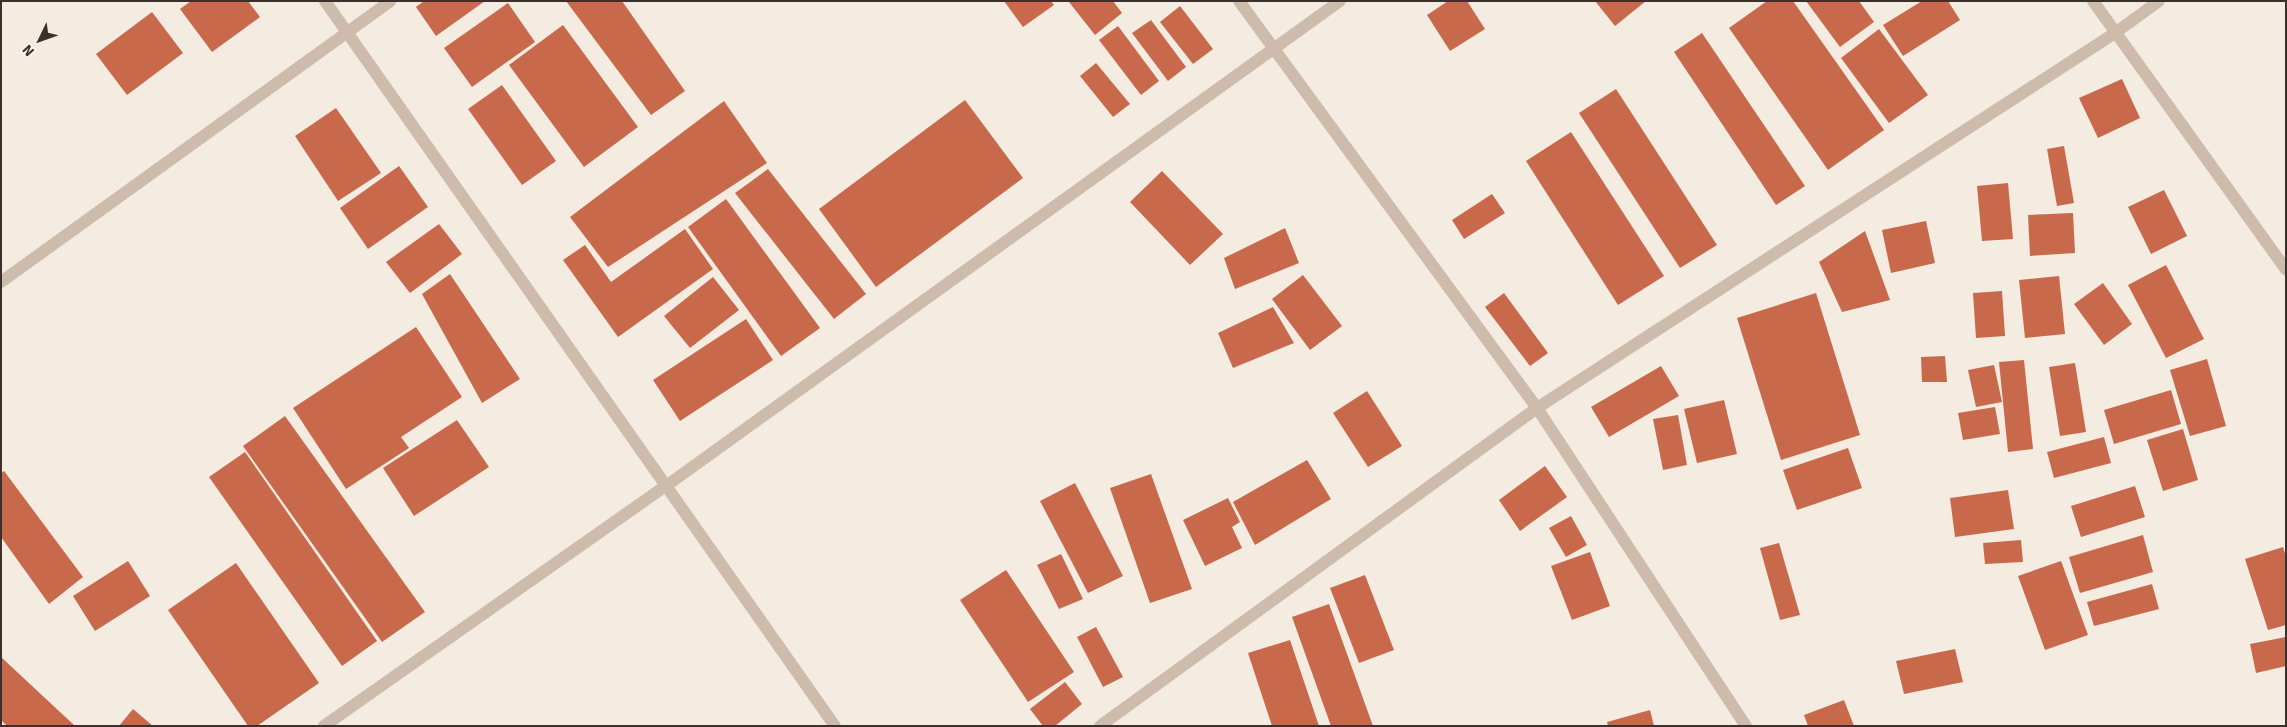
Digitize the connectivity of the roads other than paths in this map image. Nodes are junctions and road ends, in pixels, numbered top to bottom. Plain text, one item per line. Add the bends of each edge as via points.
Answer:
1 (325, 1) edge
2 (390, 1) edge
3 (1239, 1) edge
4 (1340, 1) edge
5 (2093, 1) edge
6 (2160, 1) edge
7 (345, 32) junction
8 (2115, 33) junction
9 (1274, 47) junction
10 (2286, 270) edge
11 (1, 282) edge
12 (1537, 408) junction
13 (666, 486) junction
14 (324, 726) edge
15 (835, 726) edge
16 (1100, 726) edge
17 (1746, 726) edge

1 - 7 street
2 - 7 street
3 - 9 street
4 - 9 street
5 - 8 street
6 - 8 street
7 - 11 street
7 - 13 street
8 - 10 street
8 - 12 street
9 - 12 street
9 - 13 street
12 - 16 street
12 - 17 street
13 - 14 street
13 - 15 street

